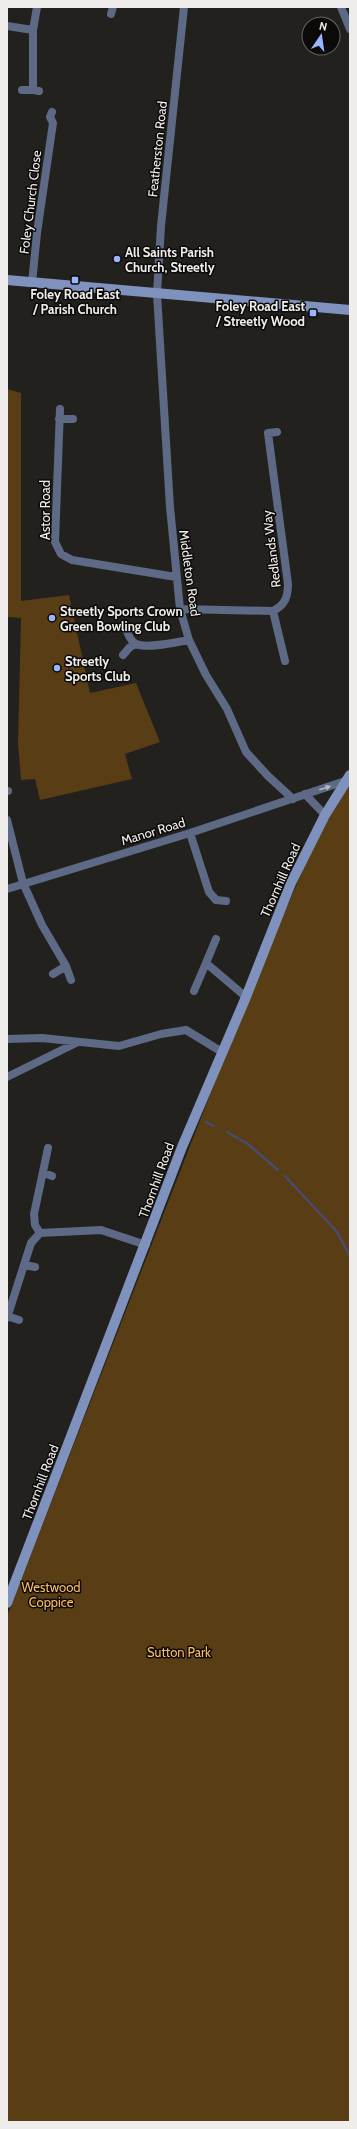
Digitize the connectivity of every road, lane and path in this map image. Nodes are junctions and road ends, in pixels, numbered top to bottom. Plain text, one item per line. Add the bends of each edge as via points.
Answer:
1 (37, 7) edge
2 (184, 7) edge
3 (341, 7) edge
4 (7, 26) edge
5 (350, 29) edge
6 (33, 30) junction
7 (22, 90) dead end
8 (52, 112) dead end
9 (7, 280) edge
10 (32, 283) junction
11 (157, 294) junction
12 (350, 310) edge
13 (60, 409) dead end
14 (59, 419) junction
15 (73, 419) dead end
16 (277, 432) dead end
17 (176, 577) junction
18 (180, 609) junction
19 (273, 611) junction
20 (126, 629) dead end
21 (189, 640) junction
22 (136, 644) junction
23 (123, 655) dead end
24 (285, 661) dead end
25 (348, 778) edge
26 (305, 794) junction
27 (293, 799) junction
28 (325, 815) junction
29 (7, 820) edge
30 (190, 833) junction
31 (23, 883) junction
32 (7, 889) edge
33 (226, 901) dead end
34 (216, 939) dead end
35 (206, 964) junction
36 (66, 966) junction
37 (53, 974) dead end
38 (71, 980) dead end
39 (194, 991) dead end
40 (246, 996) junction
41 (7, 1039) edge
42 (76, 1043) junction
43 (222, 1052) junction
44 (7, 1077) edge
45 (48, 1148) dead end
46 (40, 1233) junction
47 (146, 1245) junction
48 (24, 1265) junction
49 (34, 1267) dead end
50 (7, 1317) edge
51 (19, 1320) dead end
52 (7, 1603) edge

1 - 6 street
2 - 11 street, Featherston Road via 161,226
3 - 5 street
4 - 6 street
6 - 7 street via 36,90
8 - 10 street, Foley Church Close via 50,117 56,122 37,234
9 - 10 main road
10 - 11 main road
11 - 12 main road
11 - 17 street, Middleton Road
13 - 14 street, Astor Road
14 - 15 street
14 - 17 street, Astor Road via 55,542 61,554 72,560
16 - 19 street, Redlands Way via 264,434 288,584 285,601
17 - 18 street, Middleton Road
18 - 19 street
18 - 21 street, Middleton Road
19 - 24 street
20 - 22 street
21 - 22 street via 150,645
21 - 27 street, Middleton Road via 227,710 246,752
22 - 23 street
26 -> 25 street, Manor Road
25 - 28 main road, Thornhill Road
26 - 27 street, Manor Road
26 - 28 street
27 - 30 street, Manor Road
28 - 40 main road, Thornhill Road via 291,883
29 - 31 street
30 - 31 street, Manor Road
30 - 33 street via 209,892 216,900
31 - 32 street, Manor Road
31 - 36 street via 42,925
34 - 35 street
35 - 39 street
35 - 40 street
36 - 37 street
36 - 38 street
40 - 43 main road, Thornhill Road
41 - 42 street via 42,1038
42 - 43 street via 119,1046 186,1030
42 - 44 street
43 - 47 main road, Thornhill Road via 182,1147
45 - 46 street via 48,1174 34,1214 35,1225
46 - 47 street via 101,1230
46 - 48 street via 31,1243
47 - 52 main road, Thornhill Road
48 - 49 street
48 - 50 street
50 - 51 street

